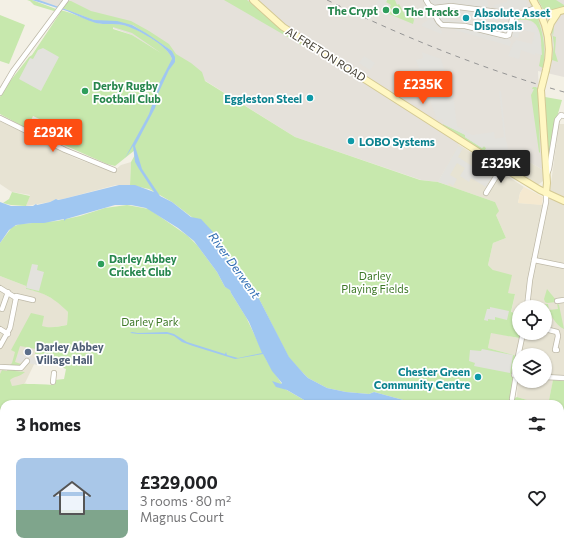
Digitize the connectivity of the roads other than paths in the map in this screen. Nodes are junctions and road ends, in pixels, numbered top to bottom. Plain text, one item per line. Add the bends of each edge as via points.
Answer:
1 (253, 0) edge
2 (426, 0) edge
3 (533, 0) edge
4 (64, 2) edge
5 (538, 6) junction
6 (434, 8) junction
7 (564, 11) edge
8 (513, 14) junction
9 (557, 14) junction
10 (543, 18) junction
11 (548, 33) junction
12 (0, 93) edge
13 (564, 116) edge
14 (0, 118) edge
15 (502, 167) junction
16 (114, 170) dead end
17 (546, 174) junction
18 (486, 193) dead end
19 (546, 193) junction
20 (564, 201) edge
21 (534, 260) junction
22 (564, 266) edge
23 (0, 288) edge
24 (8, 292) junction
25 (16, 298) junction
26 (33, 300) dead end
27 (528, 300) edge
28 (564, 300) edge
29 (557, 301) dead end
30 (2, 309) dead end
31 (0, 329) edge
32 (552, 330) edge
33 (8, 334) junction
34 (0, 346) edge
35 (557, 350) dead end
36 (27, 361) dead end
37 (0, 367) edge
38 (54, 373) dead end
39 (552, 377) edge
40 (564, 378) edge
41 (53, 382) dead end
42 (514, 388) edge
43 (512, 399) dead end

1 - 15 street, ALFRETON ROAD via 283,27
2 - 6 street
3 - 5 street
4 - 12 street via 13,71
5 - 8 street
5 - 10 street
6 - 8 street via 451,6
6 - 8 street via 435,16 445,25 465,26 506,36 509,34
7 - 9 street
7 - 10 street
9 - 10 street
9 - 11 street
10 - 11 street
11 - 17 street, bridge via 550,52 541,90
13 - 17 street via 561,115 557,120
14 - 16 street via 65,150
15 - 18 street
15 - 19 street, ALFRETON ROAD
17 - 19 street
19 - 20 street, ALFRETON ROAD
19 - 21 street
21 - 22 street
21 - 27 street
23 - 24 street
24 - 25 street
24 - 30 street
25 - 26 street
25 - 33 street
28 - 29 street
31 - 33 street
32 - 35 street via 557,334
33 - 34 street
36 - 37 street via 21,368
38 - 41 street
39 - 40 street
42 - 43 street

